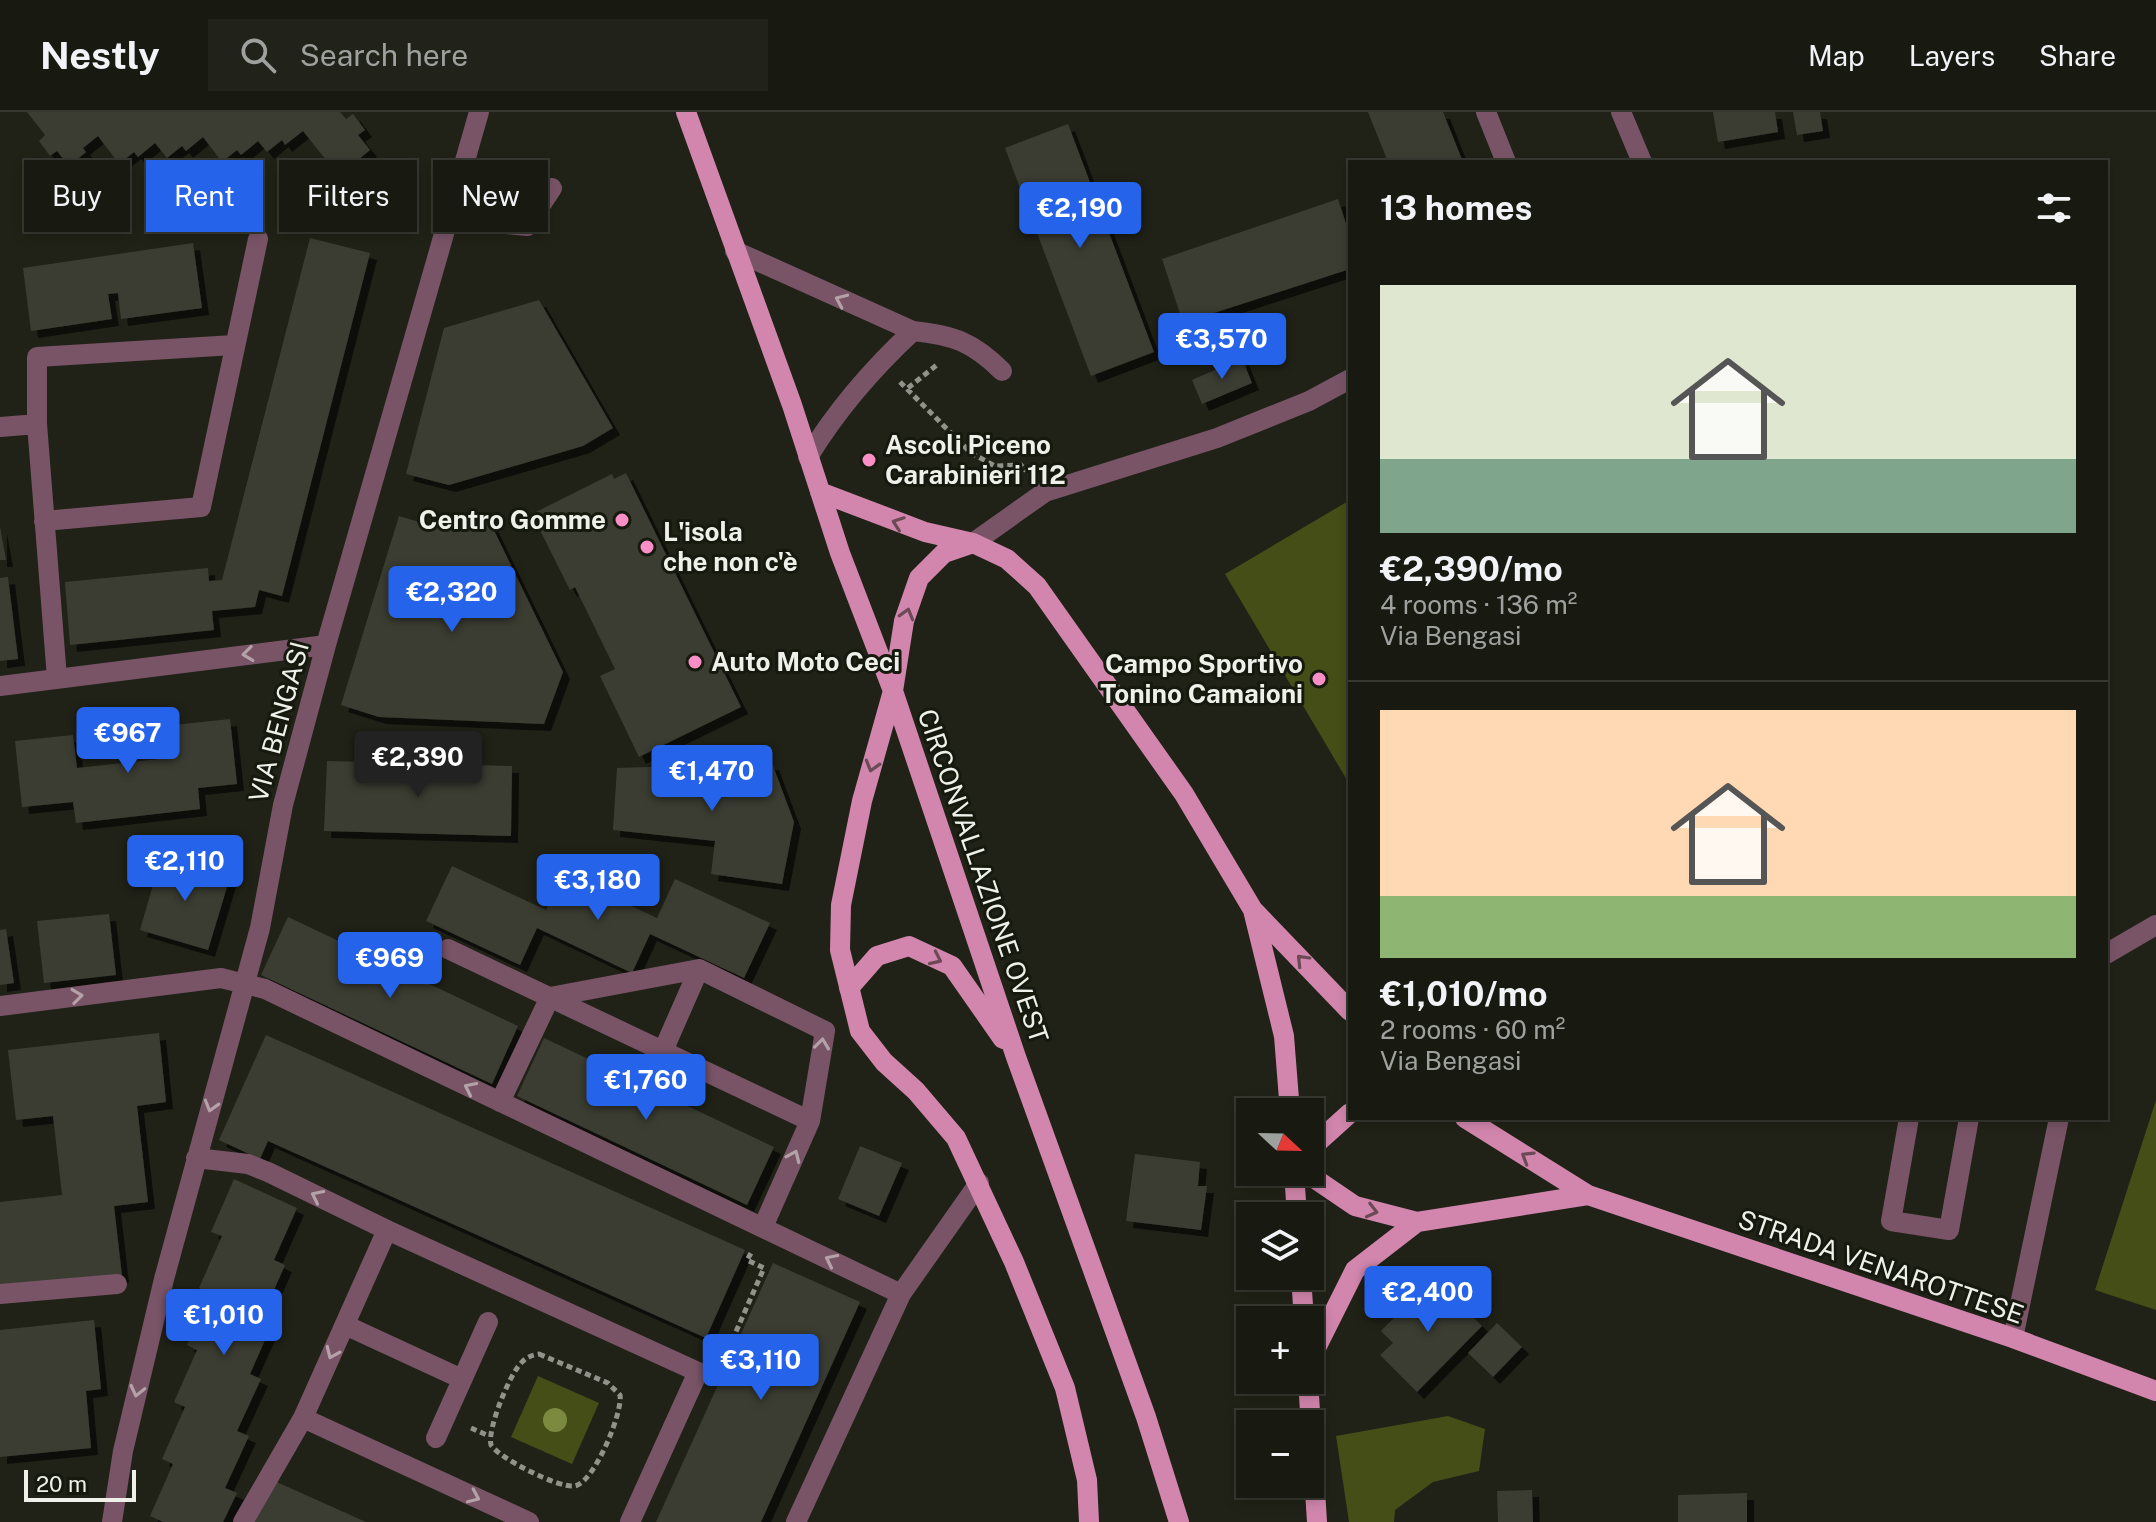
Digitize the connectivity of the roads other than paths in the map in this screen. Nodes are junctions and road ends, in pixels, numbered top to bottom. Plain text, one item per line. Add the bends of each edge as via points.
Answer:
1 (490, 112) edge
2 (686, 112) edge
3 (1486, 112) edge
4 (1621, 112) edge
5 (472, 117) edge
6 (462, 160) edge
7 (1505, 160) edge
8 (1641, 160) edge
9 (552, 188) dead end
10 (548, 194) edge
11 (445, 232) edge
12 (258, 239) dead end
13 (735, 251) junction
14 (913, 331) junction
15 (234, 345) junction
16 (1002, 371) dead end
17 (1348, 380) edge
18 (37, 424) junction
19 (0, 427) edge
20 (808, 457) junction
21 (820, 492) junction
22 (44, 521) junction
23 (973, 543) junction
24 (326, 645) junction
25 (57, 678) junction
26 (0, 686) edge
27 (893, 691) junction
28 (1253, 910) junction
29 (2156, 925) edge
30 (448, 949) dead end
31 (2108, 953) edge
32 (699, 969) junction
33 (244, 982) junction
34 (849, 988) junction
35 (550, 997) junction
36 (0, 1006) edge
37 (1348, 1009) edge
38 (663, 1051) junction
39 (1016, 1057) junction
40 (1289, 1098) edge
41 (500, 1102) junction
42 (1348, 1115) edge
43 (1468, 1120) edge
44 (1909, 1120) edge
45 (1969, 1120) edge
46 (2059, 1120) edge
47 (810, 1121) junction
48 (1324, 1136) edge
49 (196, 1158) junction
50 (979, 1183) junction
51 (1324, 1185) edge
52 (1588, 1195) junction
53 (1417, 1222) junction
54 (763, 1227) junction
55 (387, 1230) junction
56 (117, 1284) dead end
57 (0, 1294) edge
58 (901, 1294) junction
59 (488, 1322) dead end
60 (345, 1325) junction
61 (1324, 1332) edge
62 (2013, 1338) junction
63 (462, 1379) junction
64 (2156, 1391) edge
65 (1309, 1394) edge
66 (303, 1418) junction
67 (436, 1438) dead end
68 (112, 1522) edge
69 (243, 1522) edge
70 (529, 1522) edge
71 (630, 1522) edge
72 (796, 1522) edge
73 (1089, 1522) edge
74 (1179, 1522) edge
75 (1317, 1522) edge

1 - 5 street, VIA BENGASI
2 - 13 main road, CIRCONVALLAZIONE OVEST
3 - 7 street
4 - 8 street
5 - 6 street, VIA BENGASI
9 - 10 street
11 - 24 street, VIA BENGASI
12 - 15 street
14 -> 13 street
13 - 20 main road, CIRCONVALLAZIONE OVEST
14 - 16 street via 965,341
14 - 20 street via 833,416
15 - 18 street via 37,357
15 - 22 street via 201,507
17 - 23 street via 1217,438 1045,492
18 - 19 street
18 - 22 street
20 - 21 main road, CIRCONVALLAZIONE OVEST
23 -> 21 main road via 925,532
21 - 27 main road, CIRCONVALLAZIONE OVEST
22 - 25 street
27 -> 23 main road via 904,621 919,578 944,553
23 - 28 main road via 1007,559 1037,586 1184,794
24 -> 25 street
24 - 33 street, VIA BENGASI
25 - 26 street
27 -> 34 main road via 862,801 841,905 840,950
27 - 39 main road, CIRCONVALLAZIONE OVEST
37 -> 28 main road
28 - 40 main road via 1284,1036
29 - 31 street
30 - 35 street
32 - 35 street
32 - 38 street
47 -> 32 street via 825,1031
36 -> 33 street via 221,978
41 -> 33 street
33 -> 49 street, VIA BENGASI
34 -> 39 main road via 877,956 909,946 952,966
34 - 50 main road via 860,1031 956,1138
35 - 38 street
35 - 41 street
38 - 47 street
39 - 74 main road, CIRCONVALLAZIONE OVEST
41 - 54 street
42 - 48 main road
52 -> 43 main road, STRADA VENAROTTESE
44 - 45 street via 1891,1221 1949,1230
46 - 62 street
54 -> 47 street
55 -> 49 street via 248,1164
49 -> 68 street, VIA BENGASI via 126,1436
50 - 58 street
50 - 73 main road via 1065,1388 1087,1480
51 -> 53 main road, STRADA VENAROTTESE via 1355,1206
52 - 53 main road, STRADA VENAROTTESE
52 - 62 main road, STRADA VENAROTTESE
53 - 61 main road, STRADA VENAROTTESE via 1355,1270
58 -> 54 street
55 - 60 street
55 - 71 street via 698,1372
56 - 57 street
58 - 72 street
59 - 63 street
60 - 63 street
60 -> 66 street
62 - 64 main road, STRADA VENAROTTESE
63 - 67 street
65 - 75 main road
66 - 69 street
66 -> 70 street

